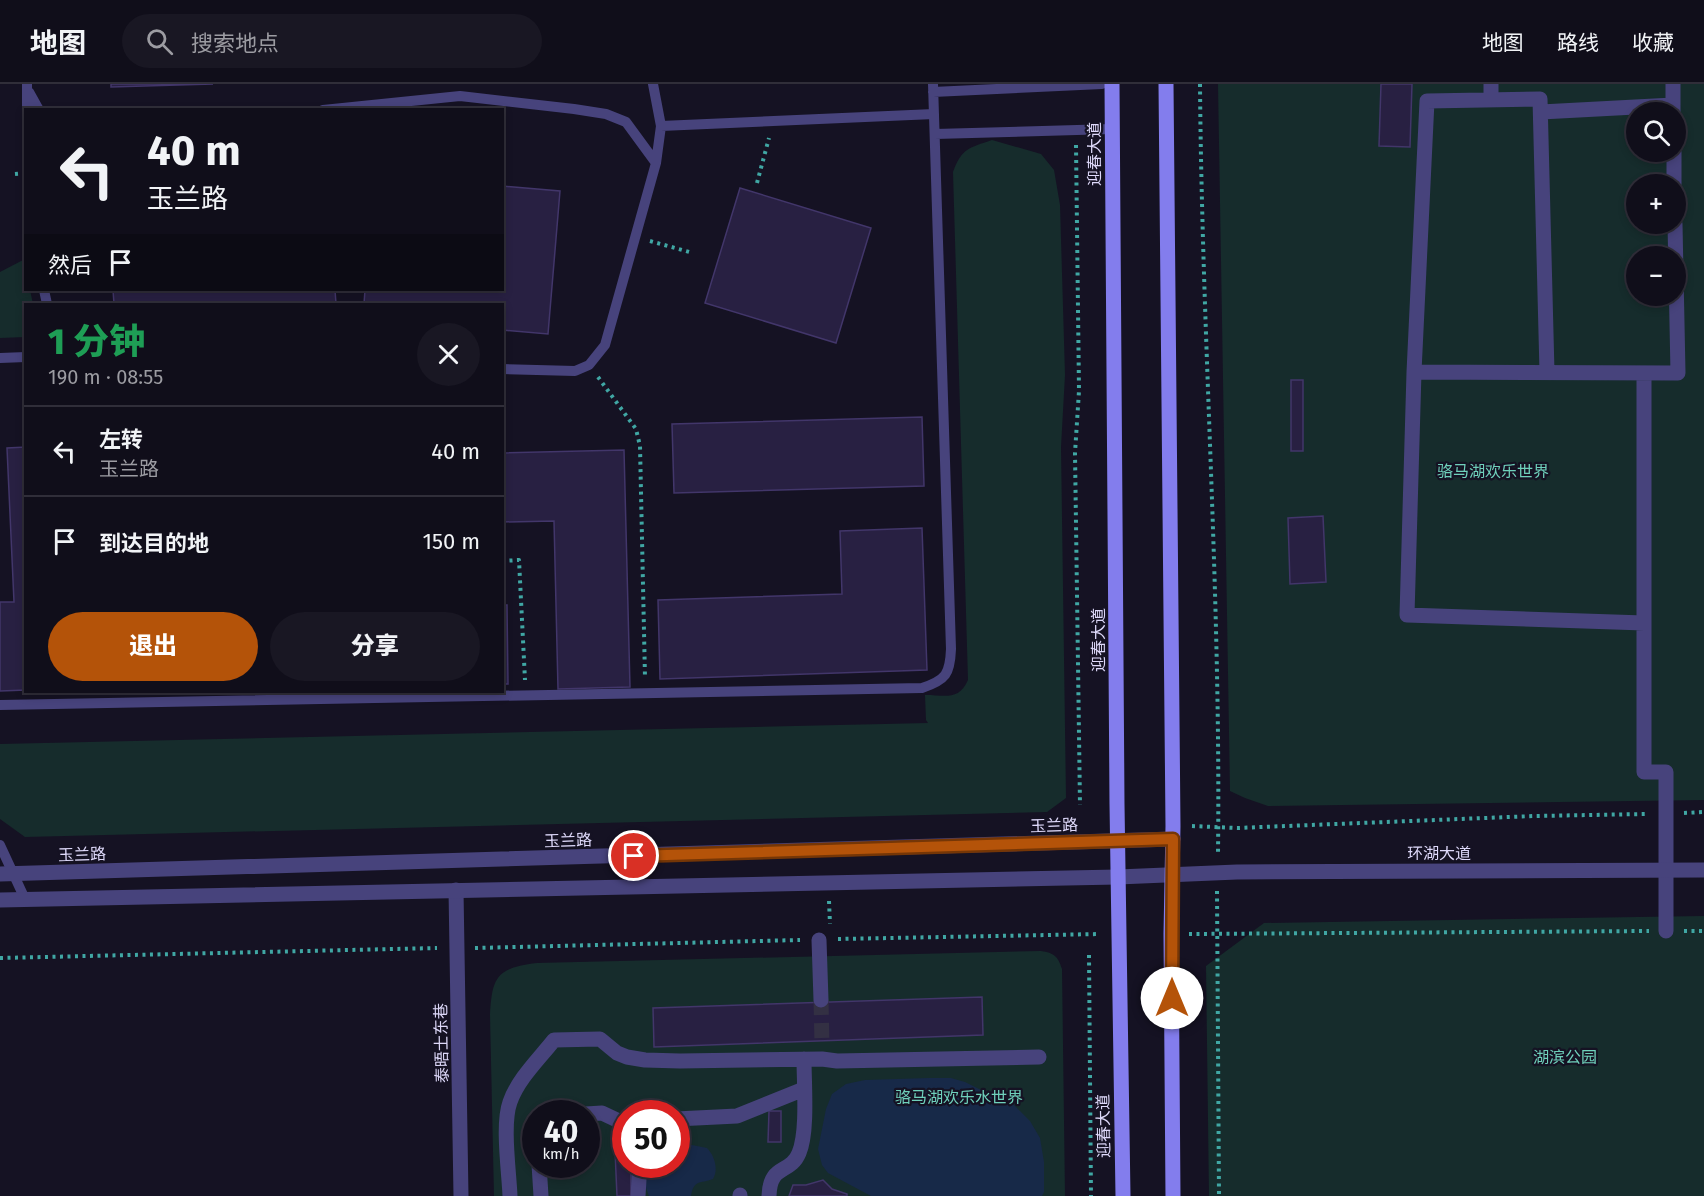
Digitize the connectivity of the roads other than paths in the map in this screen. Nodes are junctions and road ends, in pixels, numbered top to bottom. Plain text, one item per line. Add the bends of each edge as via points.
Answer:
1 (653, 84) edge
2 (1102, 84) edge
3 (1112, 84) edge
4 (1166, 84) edge
5 (1491, 84) edge
6 (1673, 84) edge
7 (27, 87) edge
8 (933, 88) edge
9 (1491, 100) junction
10 (1673, 102) edge
11 (27, 108) edge
12 (38, 108) edge
13 (343, 108) edge
14 (1626, 110) edge
15 (1541, 112) junction
16 (934, 114) junction
17 (661, 126) junction
18 (1112, 129) junction
19 (935, 134) junction
20 (656, 164) junction
21 (1675, 234) edge
22 (24, 357) edge
23 (0, 358) edge
24 (504, 369) edge
25 (1414, 372) junction
26 (1547, 372) junction
27 (1644, 373) junction
28 (1644, 623) junction
29 (0, 705) edge
30 (1173, 832) junction
31 (1118, 840) junction
32 (0, 845) edge
33 (1666, 870) junction
34 (1704, 870) edge
35 (7, 874) edge
36 (1173, 875) junction
37 (1118, 877) junction
38 (456, 890) junction
39 (25, 899) junction
40 (0, 900) edge
41 (1666, 931) road end
42 (825, 940) road end
43 (820, 1000) tunnel mouth
44 (1039, 1057) dead end
45 (804, 1059) junction
46 (804, 1089) junction
47 (690, 1118) edge
48 (540, 1178) edge
49 (639, 1178) edge
50 (461, 1196) edge
51 (510, 1196) edge
52 (541, 1196) edge
53 (638, 1196) edge
54 (769, 1196) edge
55 (1123, 1196) edge
56 (1173, 1196) edge

1 - 17 lane
2 - 8 lane
3 - 18 main road, 迎春大道
4 - 30 main road
5 - 9 street
6 - 10 street
7 - 11 lane
7 - 12 lane
8 - 16 lane
9 - 15 street via 1540,99
9 - 25 street via 1427,101
13 - 20 lane via 460,96 606,114 626,122
14 - 15 street
15 - 26 street
16 - 17 lane
16 - 19 lane
17 - 20 lane
18 - 19 lane
18 - 31 main road, 迎春大道
19 - 29 lane via 951,649 944,678 922,688
20 - 24 lane via 605,345 589,365 575,371
21 - 27 street via 1678,373
22 - 23 lane
25 - 26 street
25 - 28 street via 1407,615
26 - 27 street
27 - 28 street
28 - 33 street via 1644,772 1666,772
30 - 31 street, 玉兰路
30 - 36 main road
31 - 35 street, 玉兰路
31 - 37 main road, 迎春大道
32 - 35 lane
33 - 34 street, 环湖大道
33 - 36 street, 环湖大道
33 - 41 street
35 - 39 lane
36 - 37 street
36 - 56 main road
37 - 38 street
37 - 55 main road, 迎春大道
38 - 39 street
38 - 50 street, 泰晤士东巷
39 - 40 street
42 - 43 street
44 - 45 street via 837,1061 822,1052
45 - 46 street
45 - 51 street via 645,1059 617,1053 600,1039 554,1040 510,1103
46 - 47 street via 737,1116
46 - 54 street via 799,1155 777,1172 770,1183
48 - 52 street
49 - 53 street

